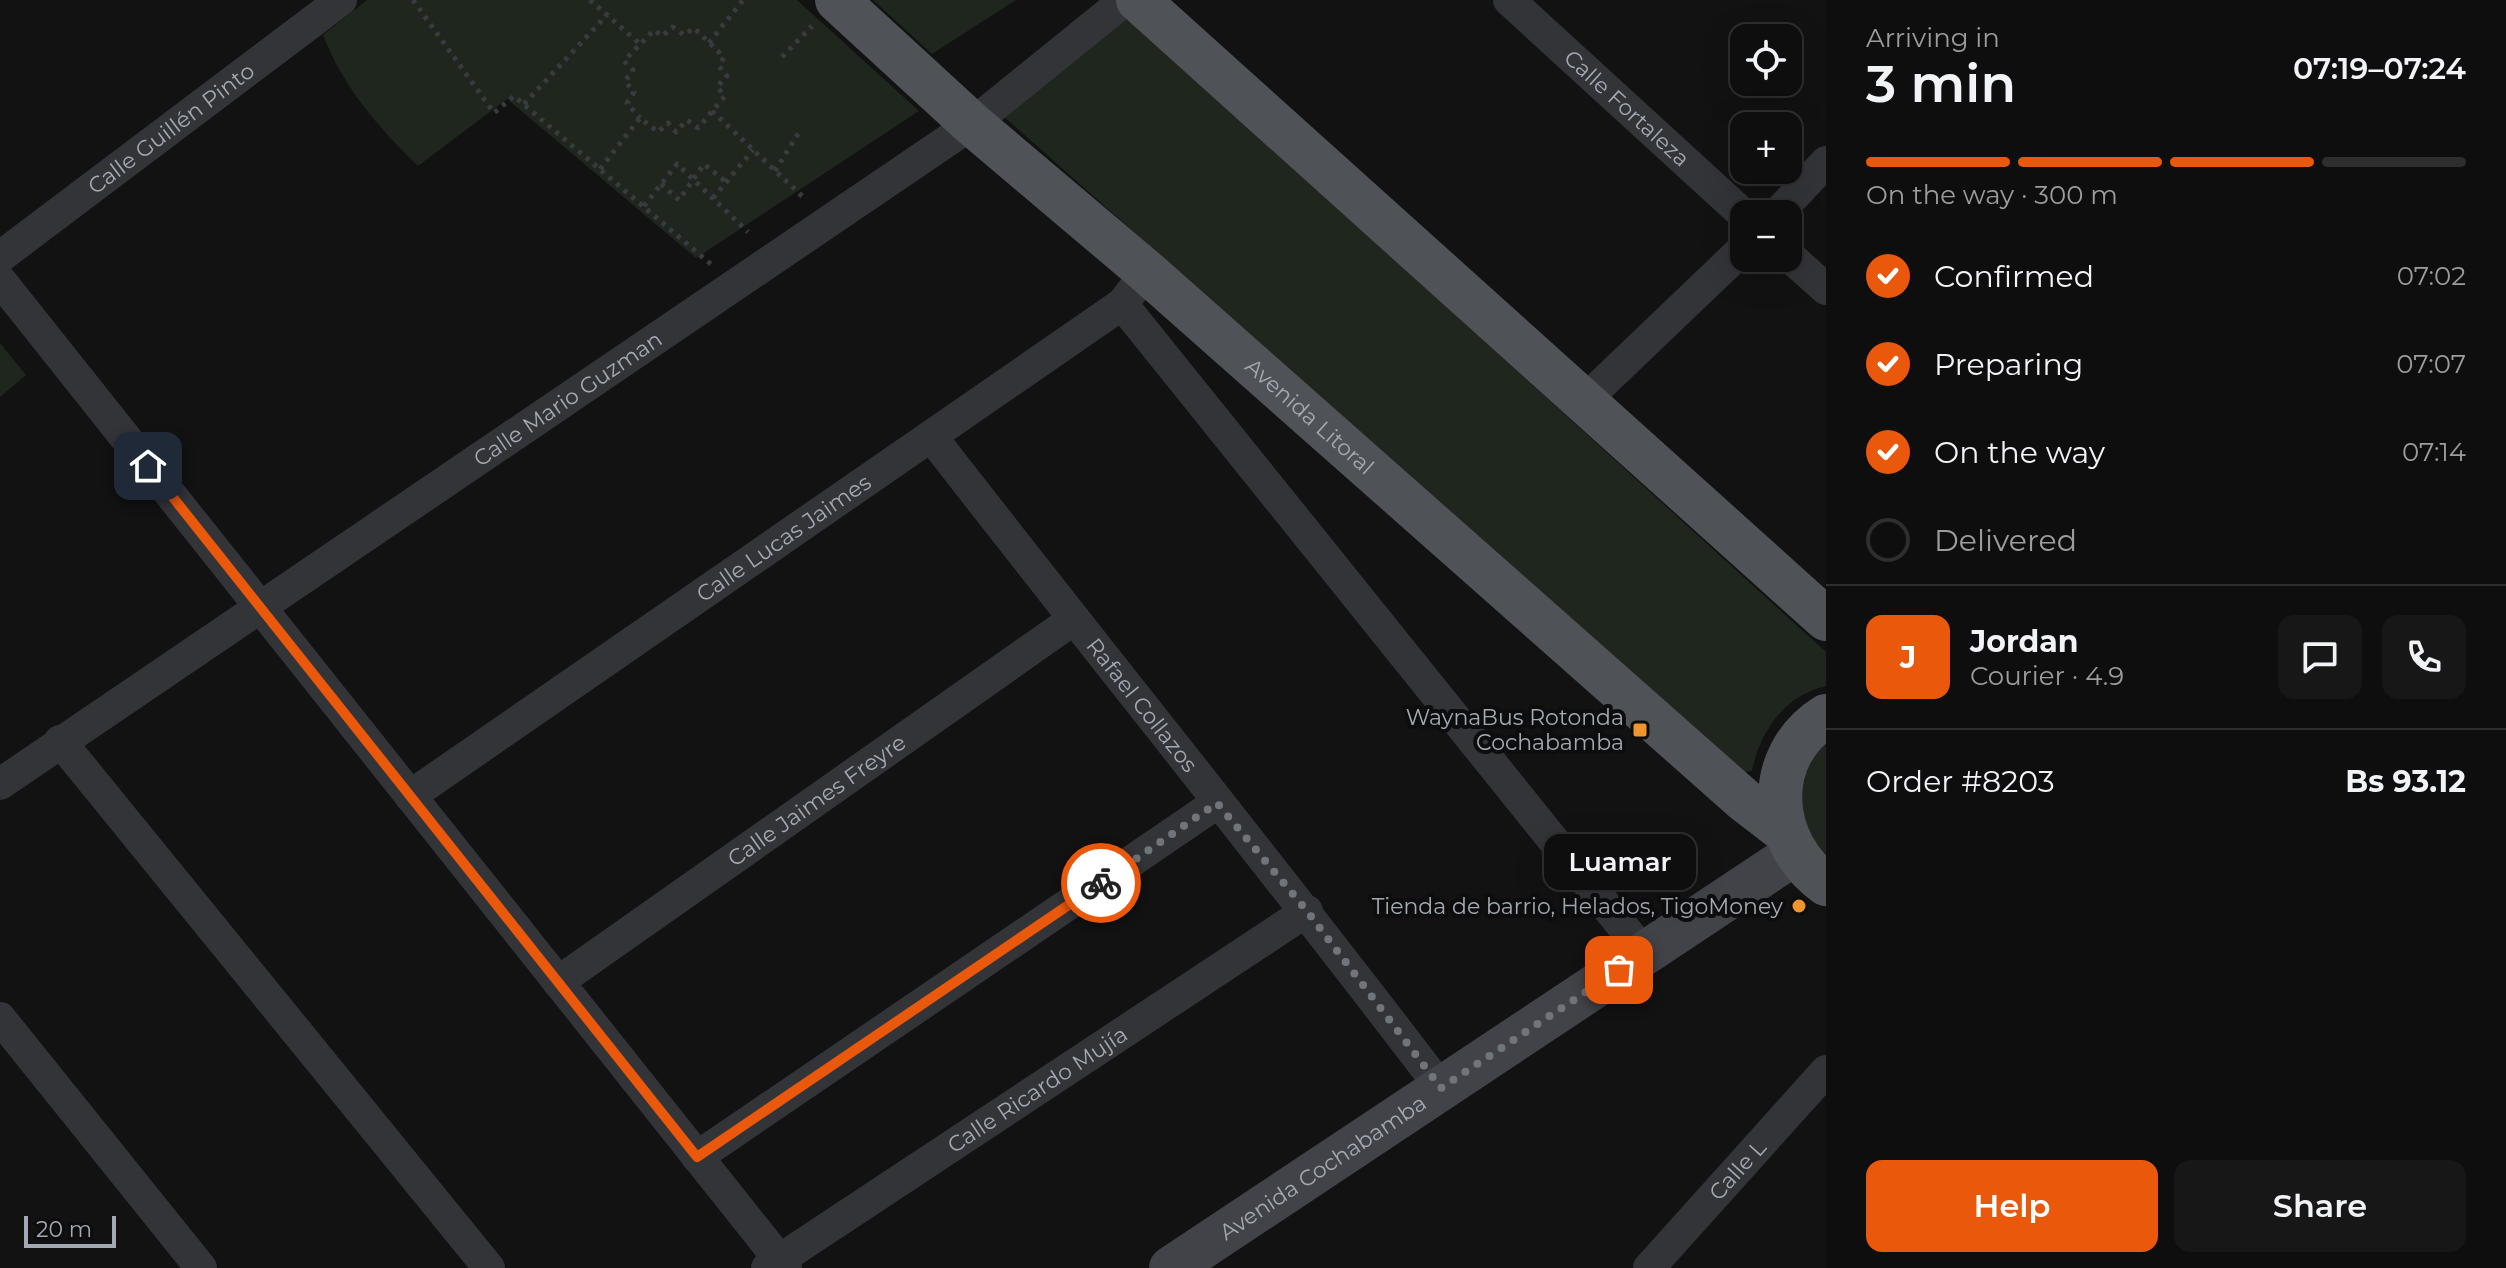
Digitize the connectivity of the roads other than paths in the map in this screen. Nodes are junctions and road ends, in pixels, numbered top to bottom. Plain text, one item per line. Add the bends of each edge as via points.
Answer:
1 (341, 0) edge
2 (1125, 0) edge
3 (1138, 0) edge
4 (1509, 0) edge
5 (825, 12) edge
6 (972, 124) junction
7 (1826, 162) edge
8 (1790, 200) edge
9 (1730, 202) edge
10 (0, 257) edge
11 (1730, 261) edge
12 (1802, 268) edge
13 (0, 280) edge
14 (1134, 288) junction
15 (1826, 289) edge
16 (1585, 400) junction
17 (931, 436) junction
18 (259, 606) junction
19 (1074, 619) junction
20 (1826, 619) edge
21 (1826, 716) edge
22 (60, 741) junction
23 (0, 784) edge
24 (410, 796) junction
25 (1217, 803) junction
26 (1789, 842) junction
27 (1826, 884) edge
28 (1307, 911) junction
29 (1644, 953) junction
30 (558, 982) junction
31 (0, 1018) edge
32 (1826, 1071) edge
33 (1441, 1088) junction
34 (697, 1157) junction
35 (778, 1265) edge
36 (201, 1268) edge
37 (489, 1268) edge
38 (1171, 1268) edge
39 (1649, 1268) edge

1 - 10 street, Calle Guillén Pinto
2 - 6 street, Calle Mario Guzman
3 - 16 main road
4 - 9 street, Calle Fortaleza
5 - 6 main road, Avenida Litoral
6 - 14 main road, Avenida Litoral
6 - 18 street, Calle Mario Guzman
7 - 8 street
11 - 16 street
12 - 15 street
13 - 18 street
14 - 17 street, Calle Lucas Jaimes
14 - 26 main road, Avenida Litoral
14 - 29 street
16 - 20 main road
17 - 19 street, Rafael Collazos
17 - 24 street, Calle Lucas Jaimes
18 - 22 street, Calle Mario Guzman
18 - 24 street
19 - 25 street, Rafael Collazos
19 - 30 street, Calle Jaimes Freyre
21 - 26 main road via 1803,735 1780,780 1778,806
22 - 23 street, Calle Mario Guzman
22 - 37 street
24 - 30 street
25 - 28 street, Rafael Collazos
25 - 34 street
26 - 27 main road, Avenida Litoral
26 - 29 main road, Avenida Cochabamba
28 - 33 street, Rafael Collazos
28 - 35 street, Calle Ricardo Mujía
29 - 33 main road, Avenida Cochabamba
30 - 34 street
31 - 36 street
32 - 39 street, Calle L
33 - 38 main road, Avenida Cochabamba
34 - 35 street

